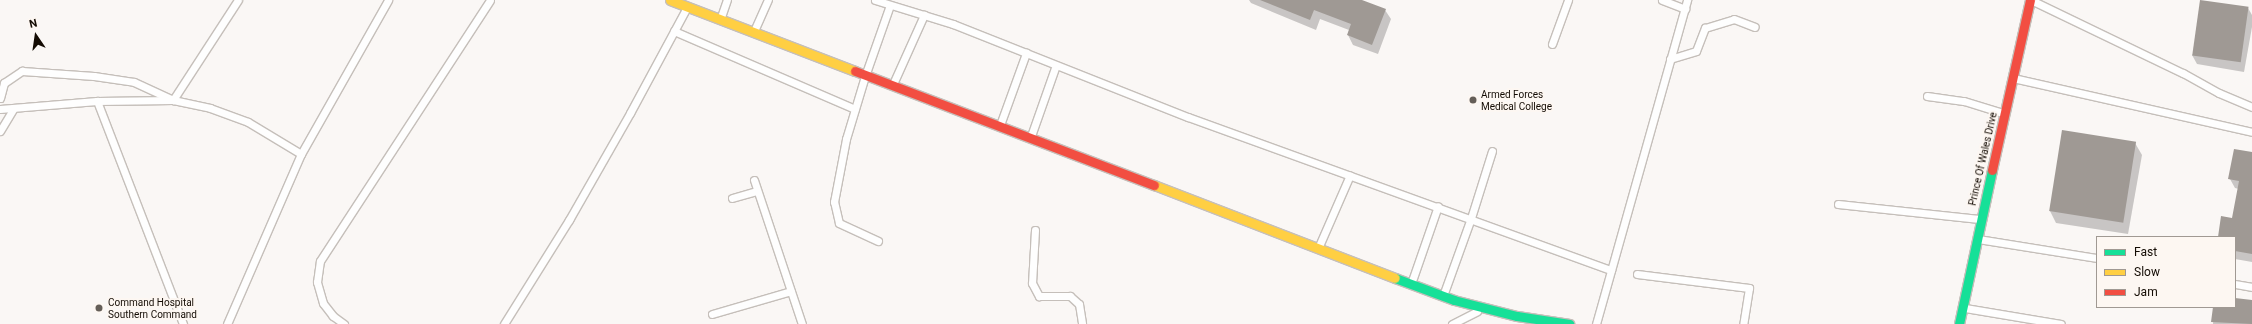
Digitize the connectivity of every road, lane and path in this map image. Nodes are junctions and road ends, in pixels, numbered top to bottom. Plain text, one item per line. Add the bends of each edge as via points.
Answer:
1 (238, 0) edge
2 (388, 0) edge
3 (490, 0) edge
4 (670, 0) edge
5 (727, 0) edge
6 (768, 0) edge
7 (875, 0) edge
8 (1568, 0) edge
9 (1662, 0) edge
10 (1687, 0) edge
11 (2031, 0) edge
12 (890, 5) junction
13 (687, 7) junction
14 (1685, 9) junction
15 (924, 15) junction
16 (720, 21) junction
17 (1755, 27) dead end
18 (674, 30) junction
19 (753, 33) junction
20 (1552, 44) dead end
21 (1026, 53) junction
22 (1670, 59) junction
23 (1056, 65) junction
24 (864, 76) junction
25 (2013, 78) junction
26 (892, 86) junction
27 (1927, 96) dead end
28 (0, 98) edge
29 (173, 100) junction
30 (97, 101) junction
31 (2252, 107) edge
32 (0, 109) edge
33 (13, 109) junction
34 (855, 109) junction
35 (2005, 114) junction
36 (1000, 127) junction
37 (0, 131) edge
38 (2252, 132) edge
39 (1030, 138) junction
40 (1492, 151) dead end
41 (301, 154) junction
42 (1350, 175) junction
43 (754, 180) dead end
44 (757, 191) junction
45 (732, 198) dead end
46 (1838, 204) dead end
47 (1438, 206) junction
48 (1471, 218) junction
49 (1980, 220) junction
50 (1035, 230) dead end
51 (1976, 239) junction
52 (878, 242) dead end
53 (1318, 248) junction
54 (2096, 258) edge
55 (1611, 270) junction
56 (1637, 274) dead end
57 (1411, 284) junction
58 (2236, 284) edge
59 (2252, 287) edge
60 (791, 291) junction
61 (1443, 295) junction
62 (1484, 308) junction
63 (1963, 308) junction
64 (712, 314) dead end
65 (183, 324) edge
66 (227, 324) edge
67 (344, 324) edge
68 (504, 324) edge
69 (802, 324) edge
70 (1082, 324) edge
71 (1452, 324) edge
72 (1569, 324) edge
73 (1596, 324) edge
74 (1743, 324) edge
75 (1959, 324) edge
76 (2061, 324) edge

1 - 29 lane
2 - 41 lane
3 - 67 lane via 320,261 317,282 323,303 333,316
4 - 13 street
5 - 16 lane
6 - 19 lane
7 - 12 lane
8 - 20 lane
9 - 14 lane
10 - 14 lane
11 - 25 street, Prince Of Wales Drive
11 - 31 lane
12 - 15 lane
12 - 24 lane
13 - 16 street
13 - 18 lane
14 - 22 lane
15 - 21 lane
15 - 26 lane
16 - 19 street
17 - 22 lane via 1734,19 1705,28 1696,51
18 - 34 lane
18 - 68 lane via 569,220
19 - 24 street
21 - 23 lane
21 - 36 lane
22 - 55 lane
23 - 39 lane
23 - 42 lane via 1188,117
24 - 26 street
24 - 34 lane
25 - 35 street, Prince Of Wales Drive
25 - 38 lane
26 - 36 street
27 - 35 lane via 1964,101
28 - 29 lane via 4,83 22,71 94,76 134,82
29 - 30 lane
29 - 41 lane via 210,108 248,122
30 - 33 lane
30 - 65 lane
32 - 33 lane
33 - 37 lane
34 - 52 lane via 846,139 834,202 839,223
35 - 49 street, Prince Of Wales Drive
36 - 39 street
39 - 53 street
40 - 48 lane
41 - 66 lane
42 - 47 lane
42 - 53 lane
43 - 44 lane
44 - 45 lane
44 - 60 lane
46 - 49 lane
47 - 48 lane
47 - 57 lane
48 - 55 lane
48 - 61 lane
49 - 51 street, Prince Of Wales Drive
50 - 70 lane via 1032,283 1039,296 1070,296 1079,304
51 - 54 lane
51 - 63 street, Prince Of Wales Drive
53 - 57 street
55 - 73 lane
56 - 74 lane via 1749,288
57 - 61 street
58 - 59 lane
60 - 64 lane
60 - 69 lane
61 - 62 street
62 - 71 lane
62 - 72 street
63 - 75 street, Prince Of Wales Drive
63 - 76 lane

